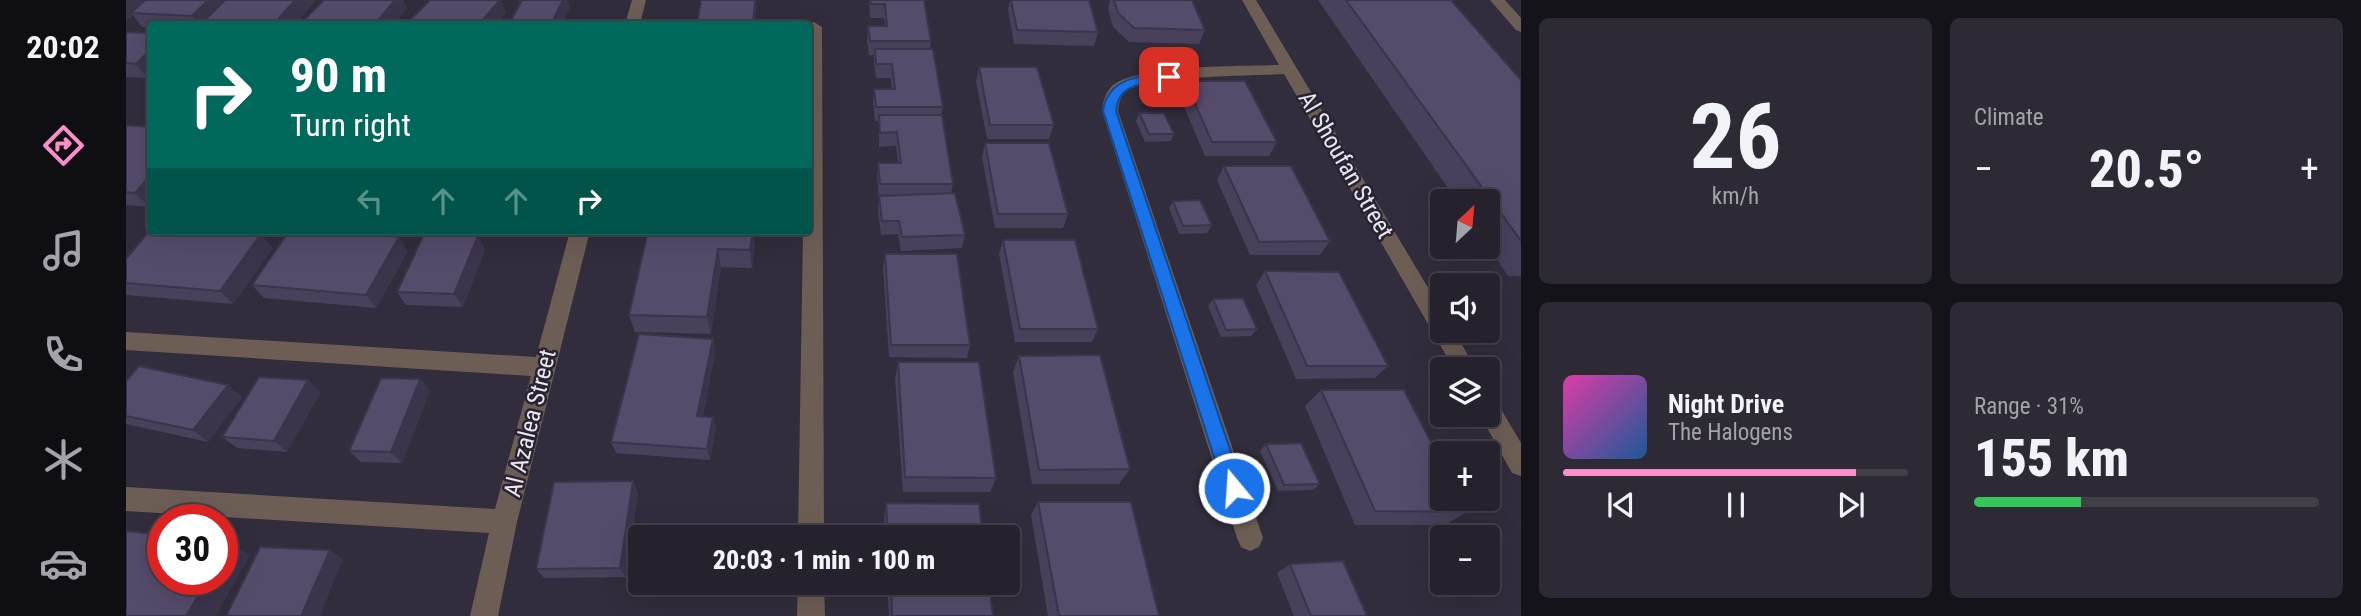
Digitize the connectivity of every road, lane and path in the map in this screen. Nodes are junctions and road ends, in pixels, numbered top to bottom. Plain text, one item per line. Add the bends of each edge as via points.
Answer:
1 (639, 0) edge
2 (1249, 0) edge
3 (1497, 0) edge
4 (634, 21) edge
5 (814, 27) dead end
6 (1521, 27) edge
7 (1290, 69) junction
8 (579, 235) edge
9 (1430, 309) edge
10 (126, 341) edge
11 (544, 367) junction
12 (1499, 427) edge
13 (1521, 465) edge
14 (126, 499) edge
15 (504, 522) junction
16 (811, 525) edge
17 (1250, 538) dead end
18 (811, 595) edge
19 (484, 616) edge
20 (811, 616) edge

1 - 4 street
2 - 7 street, Al Shoufan Street
3 - 6 street
5 - 16 street
7 - 9 street, Al Shoufan Street
7 - 17 street via 1138,80 1119,88 1111,99 1110,111
8 - 11 street, Al Azalea Street
10 - 11 street
11 - 15 street, Al Azalea Street
12 - 13 street
14 - 15 street
15 - 19 street, Al Azalea Street
18 - 20 street

